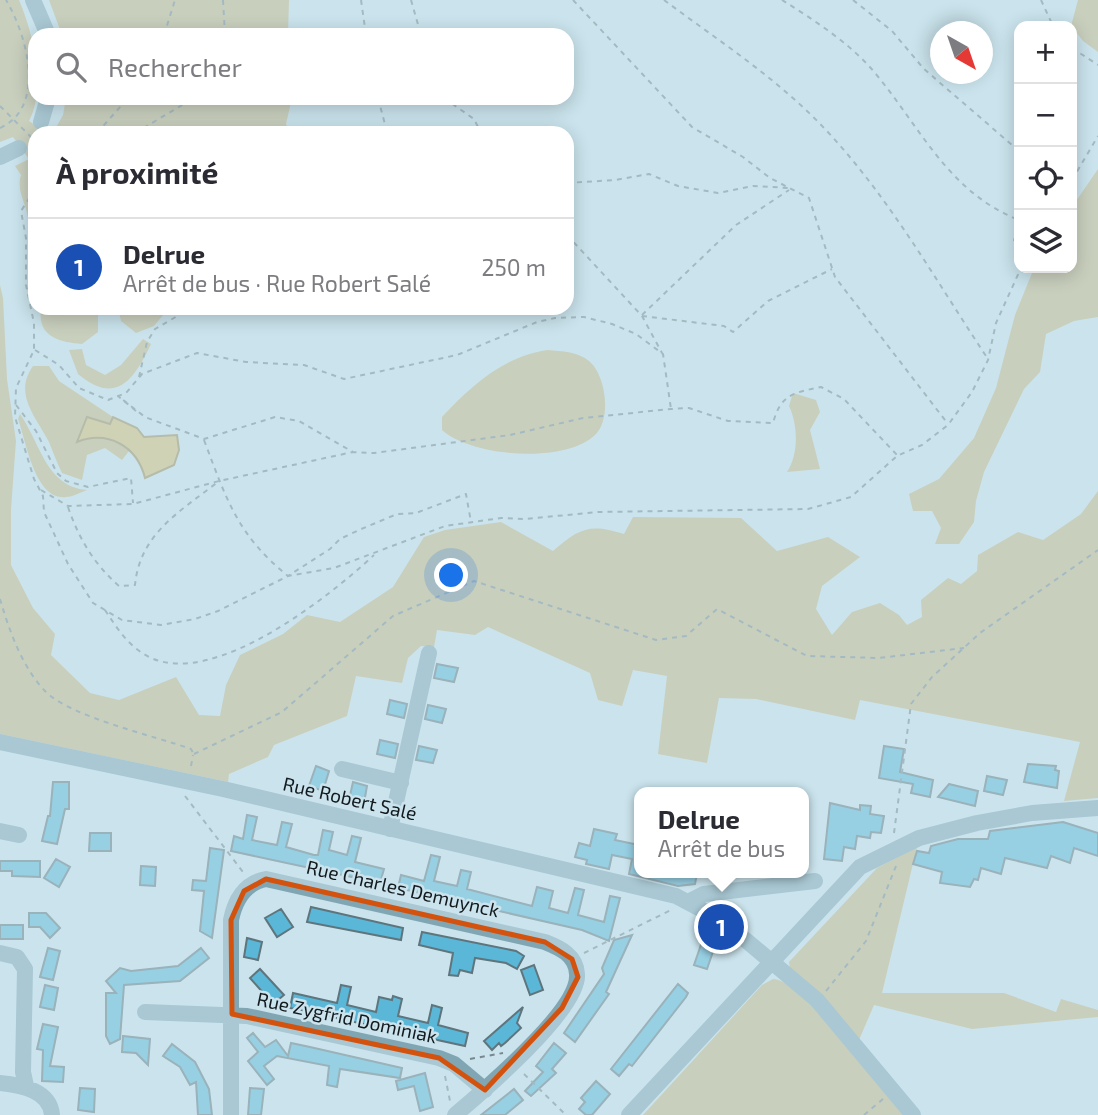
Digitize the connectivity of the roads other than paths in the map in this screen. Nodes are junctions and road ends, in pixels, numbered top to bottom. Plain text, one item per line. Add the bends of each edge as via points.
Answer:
1 (33, 0) edge
2 (45, 28) edge
3 (46, 105) edge
4 (41, 122) dead end
5 (19, 148) dead end
6 (0, 156) edge
7 (429, 653) dead end
8 (0, 742) edge
9 (342, 769) dead end
10 (401, 783) junction
11 (1098, 808) edge
12 (390, 829) junction
13 (0, 831) edge
14 (19, 835) dead end
15 (815, 881) dead end
16 (690, 901) junction
17 (0, 953) edge
18 (771, 961) junction
19 (145, 1012) dead end
20 (232, 1014) junction
21 (0, 1083) edge
22 (26, 1086) junction
23 (485, 1090) junction
24 (453, 1109) edge
25 (52, 1115) edge
26 (231, 1115) edge
27 (629, 1115) edge
28 (912, 1115) edge

1 - 2 street
3 - 4 street
5 - 6 street
7 - 10 street
8 - 12 street, Rue Robert Salé
9 - 10 street
10 - 12 street
11 - 18 street via 977,823 919,838 875,857 846,880
12 - 16 street, Rue Robert Salé
13 - 14 street
15 - 16 street via 704,894
16 - 18 street, Rue Robert Salé via 723,921
17 - 22 street via 17,957 25,970
18 - 27 street
18 - 28 street, Rue Robert Salé via 817,1000
19 - 20 street, Rue Zygfrid Dominiak
20 - 23 street, Rue Zygfrid Dominiak via 447,1061
20 - 23 street, Rue Charles Demuynck via 231,920 238,898 253,884 275,880 559,948 572,959 578,977 570,998
20 - 26 street
21 - 22 street
22 - 25 street via 47,1101
23 - 24 street

